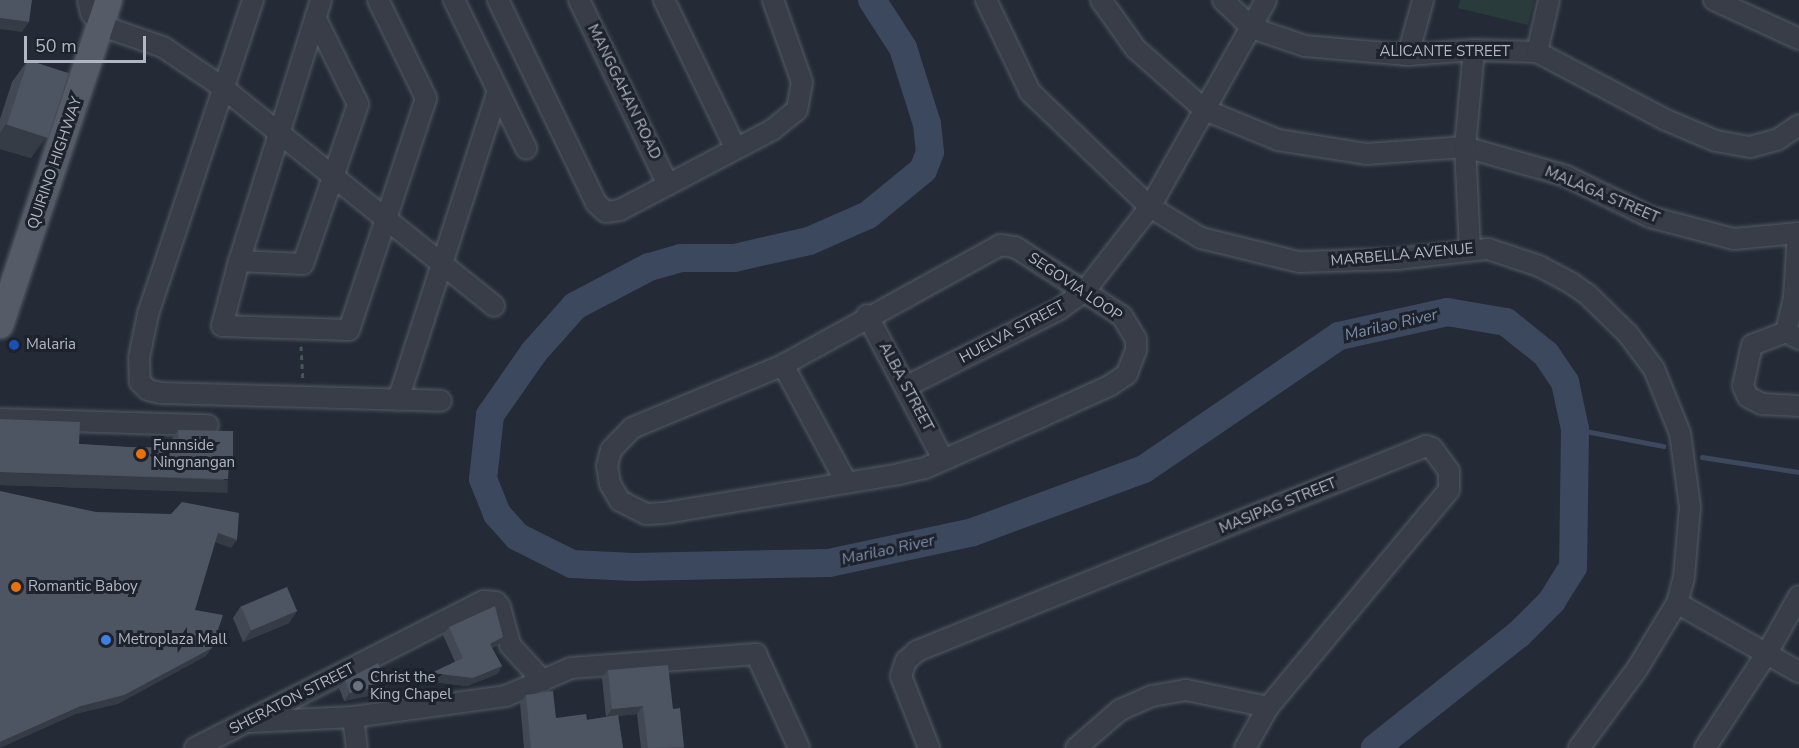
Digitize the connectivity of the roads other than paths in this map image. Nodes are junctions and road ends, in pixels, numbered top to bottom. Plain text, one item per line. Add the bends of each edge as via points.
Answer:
1 (88, 0) edge
2 (109, 0) edge
3 (253, 0) edge
4 (378, 0) edge
5 (454, 0) edge
6 (498, 0) edge
7 (579, 0) edge
8 (664, 0) edge
9 (773, 0) edge
10 (986, 0) edge
11 (1101, 0) edge
12 (1223, 0) edge
13 (1266, 0) edge
14 (1423, 0) edge
15 (1549, 0) edge
16 (1714, 0) edge
17 (318, 9) edge
18 (102, 26) junction
19 (1252, 28) junction
20 (1799, 39) edge
21 (1474, 50) junction
22 (1537, 52) junction
23 (1408, 56) junction
24 (222, 87) junction
25 (498, 91) junction
26 (1205, 110) junction
27 (1799, 125) edge
28 (279, 132) junction
29 (1465, 147) junction
30 (526, 148) dead end
31 (736, 149) junction
32 (333, 175) junction
33 (668, 185) junction
34 (1150, 207) junction
35 (386, 218) junction
36 (1798, 233) edge
37 (1470, 249) junction
38 (239, 261) junction
39 (442, 264) junction
40 (1083, 292) junction
41 (494, 306) dead end
42 (867, 315) junction
43 (0, 325) edge
44 (1793, 335) edge
45 (783, 365) junction
46 (907, 386) junction
47 (398, 400) junction
48 (441, 401) dead end
49 (1799, 406) edge
50 (0, 419) edge
51 (208, 425) dead end
52 (944, 459) junction
53 (846, 483) junction
54 (1799, 596) edge
55 (1677, 603) junction
56 (1767, 653) junction
57 (1799, 672) edge
58 (543, 681) junction
59 (1268, 706) junction
60 (353, 717) junction
61 (250, 722) junction
62 (195, 748) edge
63 (357, 748) edge
64 (799, 748) edge
65 (929, 748) edge
66 (1076, 748) edge
67 (1245, 748) edge
68 (1579, 748) edge
69 (1705, 748) edge

1 - 18 street via 91,13
2 - 18 main road, QUIRINO HIGHWAY
3 - 24 street
4 - 35 street via 426,98
5 - 25 street
6 - 33 street via 600,209 620,210
7 - 33 street, MANGGAHAN ROAD
8 - 31 street
9 - 31 street via 797,62 801,97 797,110 786,121
10 - 34 street, MARBELLA AVENUE via 1030,92
11 - 26 street, MALAGA STREET via 1136,49
12 - 19 street, ALICANTE STREET
13 - 19 street, HUELVA STREET
14 - 23 street
15 - 22 street
16 - 20 street
17 - 28 street
17 - 32 street via 358,104
18 - 24 street via 163,47
18 - 43 main road, QUIRINO HIGHWAY
19 - 23 street, ALICANTE STREET via 1305,46
19 - 26 street, HUELVA STREET
21 - 22 street, ALICANTE STREET
21 - 23 street, ALICANTE STREET
21 - 29 street
22 - 27 street, ALICANTE STREET via 1666,120 1716,141 1750,147 1777,140
24 - 28 street
24 - 47 street via 148,314 138,372 148,390
25 - 30 street
25 - 39 street
26 - 29 street, MALAGA STREET via 1278,140 1366,154
26 - 34 street, HUELVA STREET
28 - 32 street
28 - 38 street
29 - 36 street, MALAGA STREET via 1566,176 1650,217 1734,239
29 - 37 street
31 - 33 street
32 - 35 street
32 - 38 street via 303,264
34 - 37 street, MARBELLA AVENUE via 1201,238 1299,262 1397,259
34 - 40 street, HUELVA STREET
35 - 38 street via 349,330 222,326
35 - 39 street
36 - 44 street
37 - 55 street, MARBELLA AVENUE via 1488,249 1527,261 1587,294 1615,319 1654,369 1680,433 1687,473 1690,507 1684,578
39 - 41 street
39 - 47 street
40 - 42 street, SEGOVIA LOOP via 1015,247 1000,245
40 - 46 street, HUELVA STREET via 1058,310
40 - 52 street, SEGOVIA LOOP via 1122,316 1131,327 1136,350 1127,374 1109,386
42 - 45 street, SEGOVIA LOOP
42 - 46 street, ALBA STREET
44 - 49 street via 1752,345 1743,386 1748,397 1762,404
45 - 53 street
45 - 53 street, SEGOVIA LOOP via 632,428 611,450 607,466 610,484 620,501 633,510 664,513
46 - 52 street, ALBA STREET
47 - 48 street
50 - 51 street
52 - 53 street, SEGOVIA LOOP via 900,474
54 - 56 street
55 - 56 street
55 - 68 street, MARBELLA AVENUE via 1637,669
56 - 57 street
56 - 69 street
58 - 60 street via 506,696
58 - 61 street, SHERATON STREET via 510,645 500,607 496,602 483,601
58 - 64 street via 571,668 756,654
59 - 65 street, MASIPAG STREET via 1449,490 1449,471 1432,448 1426,446 917,651 906,661 901,676
59 - 66 street via 1186,690 1152,696 1120,710
59 - 67 street
60 - 61 street
60 - 63 street
61 - 62 street, SHERATON STREET

